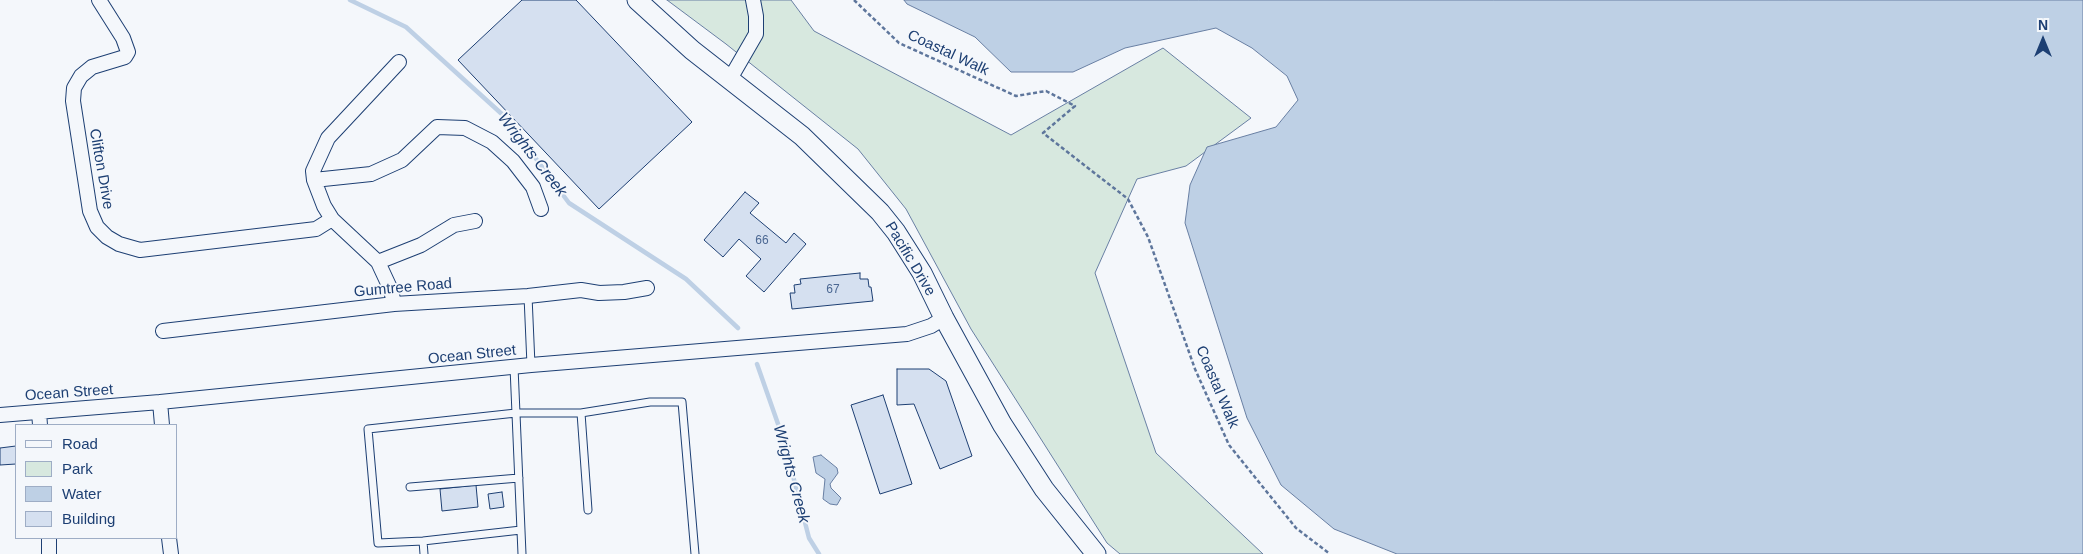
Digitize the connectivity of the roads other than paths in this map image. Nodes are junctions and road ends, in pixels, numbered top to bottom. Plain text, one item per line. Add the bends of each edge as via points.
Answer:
1 (99, 0) edge
2 (637, 0) edge
3 (754, 0) edge
4 (399, 62) dead end
5 (730, 79) junction
6 (314, 180) junction
7 (541, 208) dead end
8 (332, 219) junction
9 (476, 220) dead end
10 (378, 262) junction
11 (646, 288) dead end
12 (528, 296) junction
13 (394, 304) junction
14 (944, 318) junction
15 (163, 332) dead end
16 (531, 365) junction
17 (514, 367) junction
18 (160, 402) junction
19 (516, 413) junction
20 (581, 413) junction
21 (0, 415) edge
22 (39, 419) edge
23 (162, 424) edge
24 (518, 478) junction
25 (410, 487) dead end
26 (588, 510) dead end
27 (521, 530) junction
28 (49, 539) edge
29 (169, 539) edge
30 (423, 541) junction
31 (1089, 551) edge
32 (49, 554) edge
33 (170, 554) edge
34 (424, 554) edge
35 (522, 554) edge
36 (695, 554) edge

1 - 8 street, Clifton Drive via 128,52 125,57 92,67 81,76 74,88 73,100 90,211 97,227 107,237 125,247 140,250 316,228
2 - 5 street, Pacific Drive
3 - 5 street via 756,34
4 - 6 street via 328,138 313,171
5 - 14 street, Pacific Drive via 802,136 880,212 922,273
6 - 7 street via 370,174 402,160 437,127 465,128 492,142 513,161 533,187
6 - 8 street
8 - 10 street
9 - 10 street via 454,225 421,245
10 - 13 street via 392,290
11 - 12 street, Gumtree Road via 624,292 581,290
12 - 13 street, Gumtree Road
12 - 16 lane
13 - 15 street, Gumtree Road
14 - 16 street, Ocean Street via 907,334
14 - 31 street, Pacific Drive via 1002,424
16 - 17 street, Ocean Street
17 - 18 street, Ocean Street
17 - 19 lane
18 - 22 street, Ocean Street
18 - 23 street
19 - 20 lane
19 - 24 lane
19 - 30 lane via 368,429 378,543
20 - 26 lane
20 - 36 lane via 650,402 682,402
21 - 22 street, Ocean Street
24 - 25 lane
24 - 27 lane
27 - 30 lane
27 - 35 lane
28 - 32 street
29 - 33 street
30 - 34 lane

